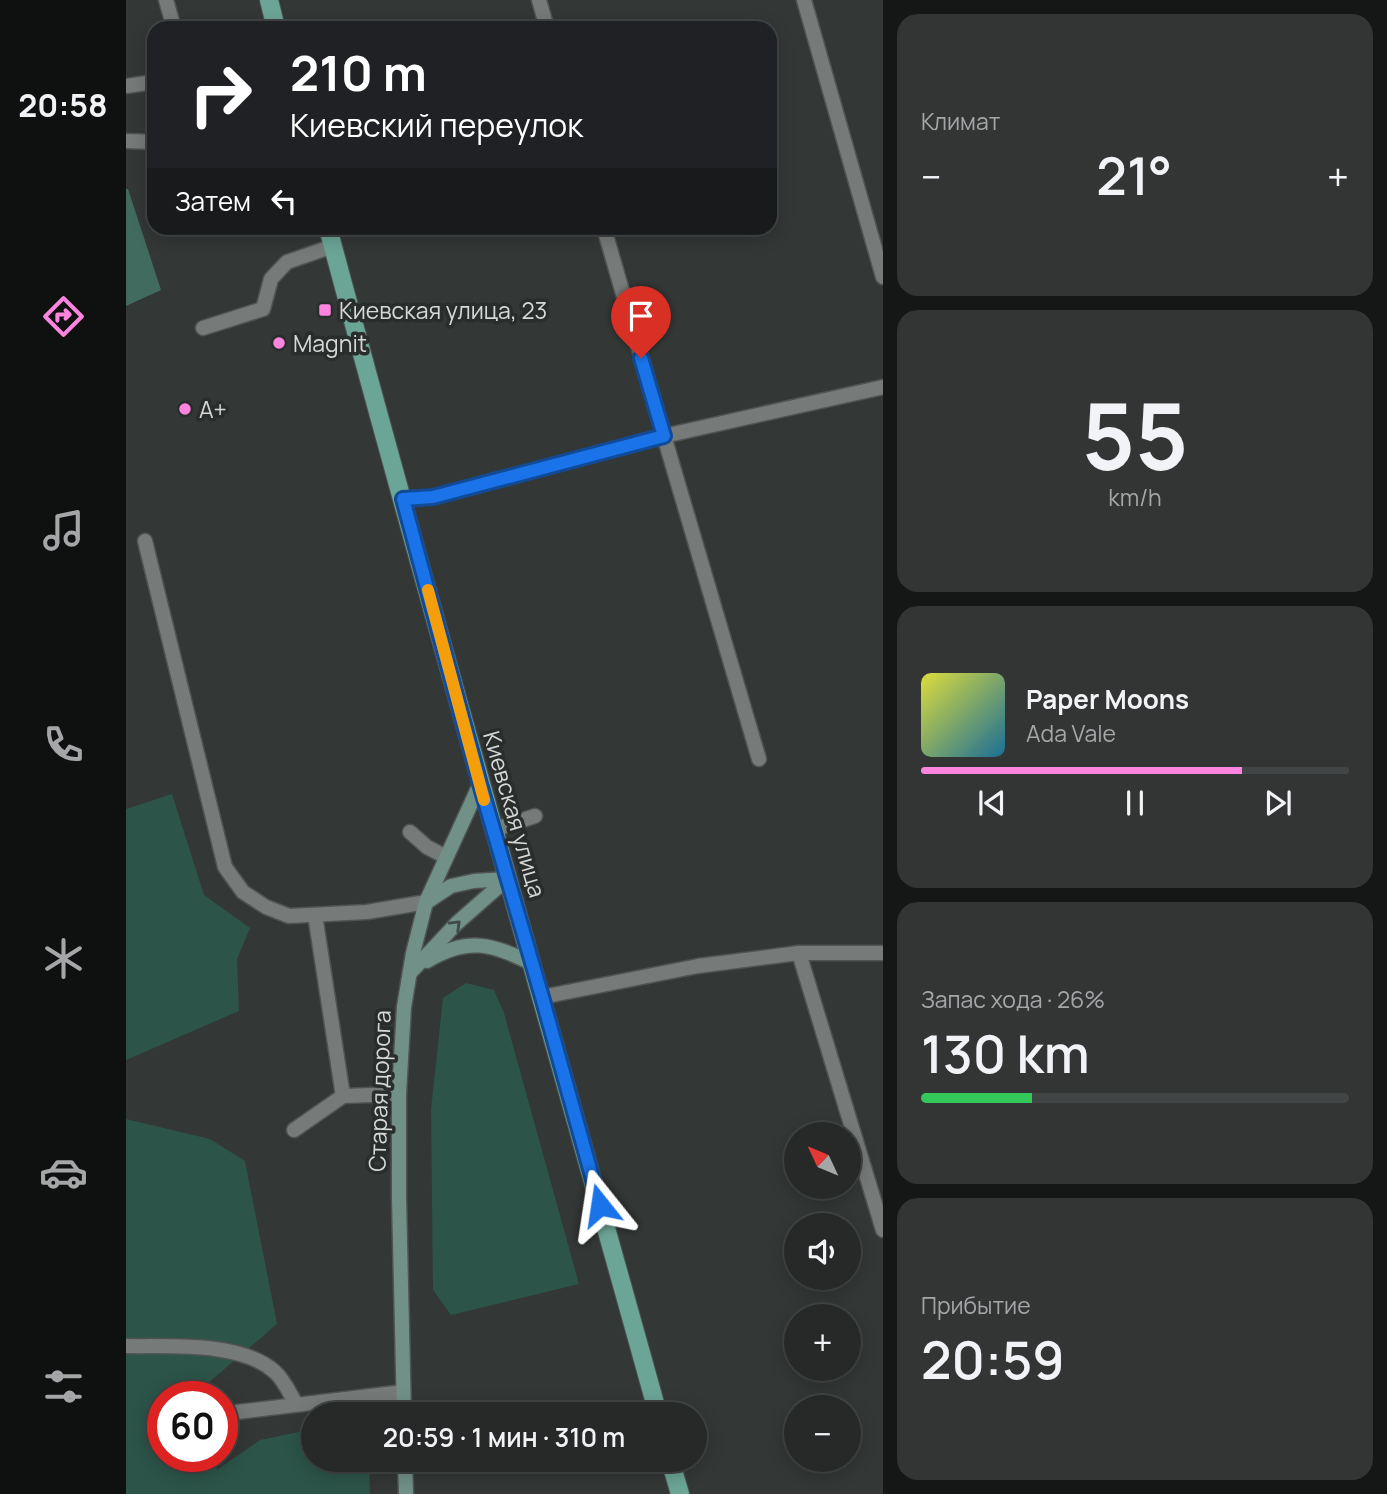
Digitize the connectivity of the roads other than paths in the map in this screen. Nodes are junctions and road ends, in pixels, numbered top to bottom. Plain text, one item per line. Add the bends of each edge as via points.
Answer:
1 (166, 0) edge
2 (269, 0) edge
3 (538, 0) edge
4 (804, 0) edge
5 (172, 21) edge
6 (274, 21) edge
7 (545, 21) edge
8 (147, 83) edge
9 (126, 86) edge
10 (126, 141) edge
11 (147, 142) edge
12 (330, 235) edge
13 (606, 235) edge
14 (333, 246) junction
15 (883, 277) edge
16 (202, 328) dead end
17 (883, 387) edge
18 (664, 436) junction
19 (403, 499) junction
20 (145, 541) dead end
21 (759, 759) dead end
22 (480, 784) junction
23 (535, 816) dead end
24 (493, 830) junction
25 (410, 832) dead end
26 (446, 858) junction
27 (507, 879) junction
28 (426, 902) junction
29 (315, 915) junction
30 (799, 953) junction
31 (883, 953) edge
32 (533, 964) junction
33 (409, 974) junction
34 (542, 997) junction
35 (399, 1094) junction
36 (343, 1096) junction
37 (294, 1130) dead end
38 (883, 1230) edge
39 (126, 1346) edge
40 (403, 1392) junction
41 (403, 1402) edge
42 (655, 1402) edge
43 (296, 1404) junction
44 (238, 1412) edge
45 (405, 1472) edge
46 (674, 1472) edge
47 (406, 1494) edge
48 (680, 1494) edge

1 - 5 street
2 - 6 main road
3 - 7 street
4 - 15 street
8 - 9 street
10 - 11 street
12 - 14 main road, Киевская улица
13 - 18 street
14 - 16 street via 287,262 271,279 263,309
14 - 19 main road, Киевская улица
17 - 18 street
18 - 19 street via 433,497
18 - 21 street
19 - 22 main road, Киевская улица
20 - 29 street via 225,867 243,892 266,907 289,916
22 - 24 main road, Киевская улица
22 - 26 street, Старая дорога
23 - 24 street
24 - 27 main road, Киевская улица
25 - 26 street
26 - 28 street, Старая дорога
27 - 28 street via 451,886
27 - 32 main road, Киевская улица
33 -> 27 street
28 - 29 street
28 - 33 street, Старая дорога
29 - 36 street
30 - 31 street
30 - 34 street via 698,965
30 - 38 street
32 - 33 street via 484,944 455,946
32 - 34 main road, Киевская улица
33 - 35 street, Старая дорога
34 - 42 main road, Киевская улица
35 - 36 street
35 - 40 street, Старая дорога
36 - 37 street
39 - 43 street via 229,1350 275,1372
40 - 41 street, Старая дорога
40 - 43 street
43 - 44 street
45 - 47 street
46 - 48 main road

